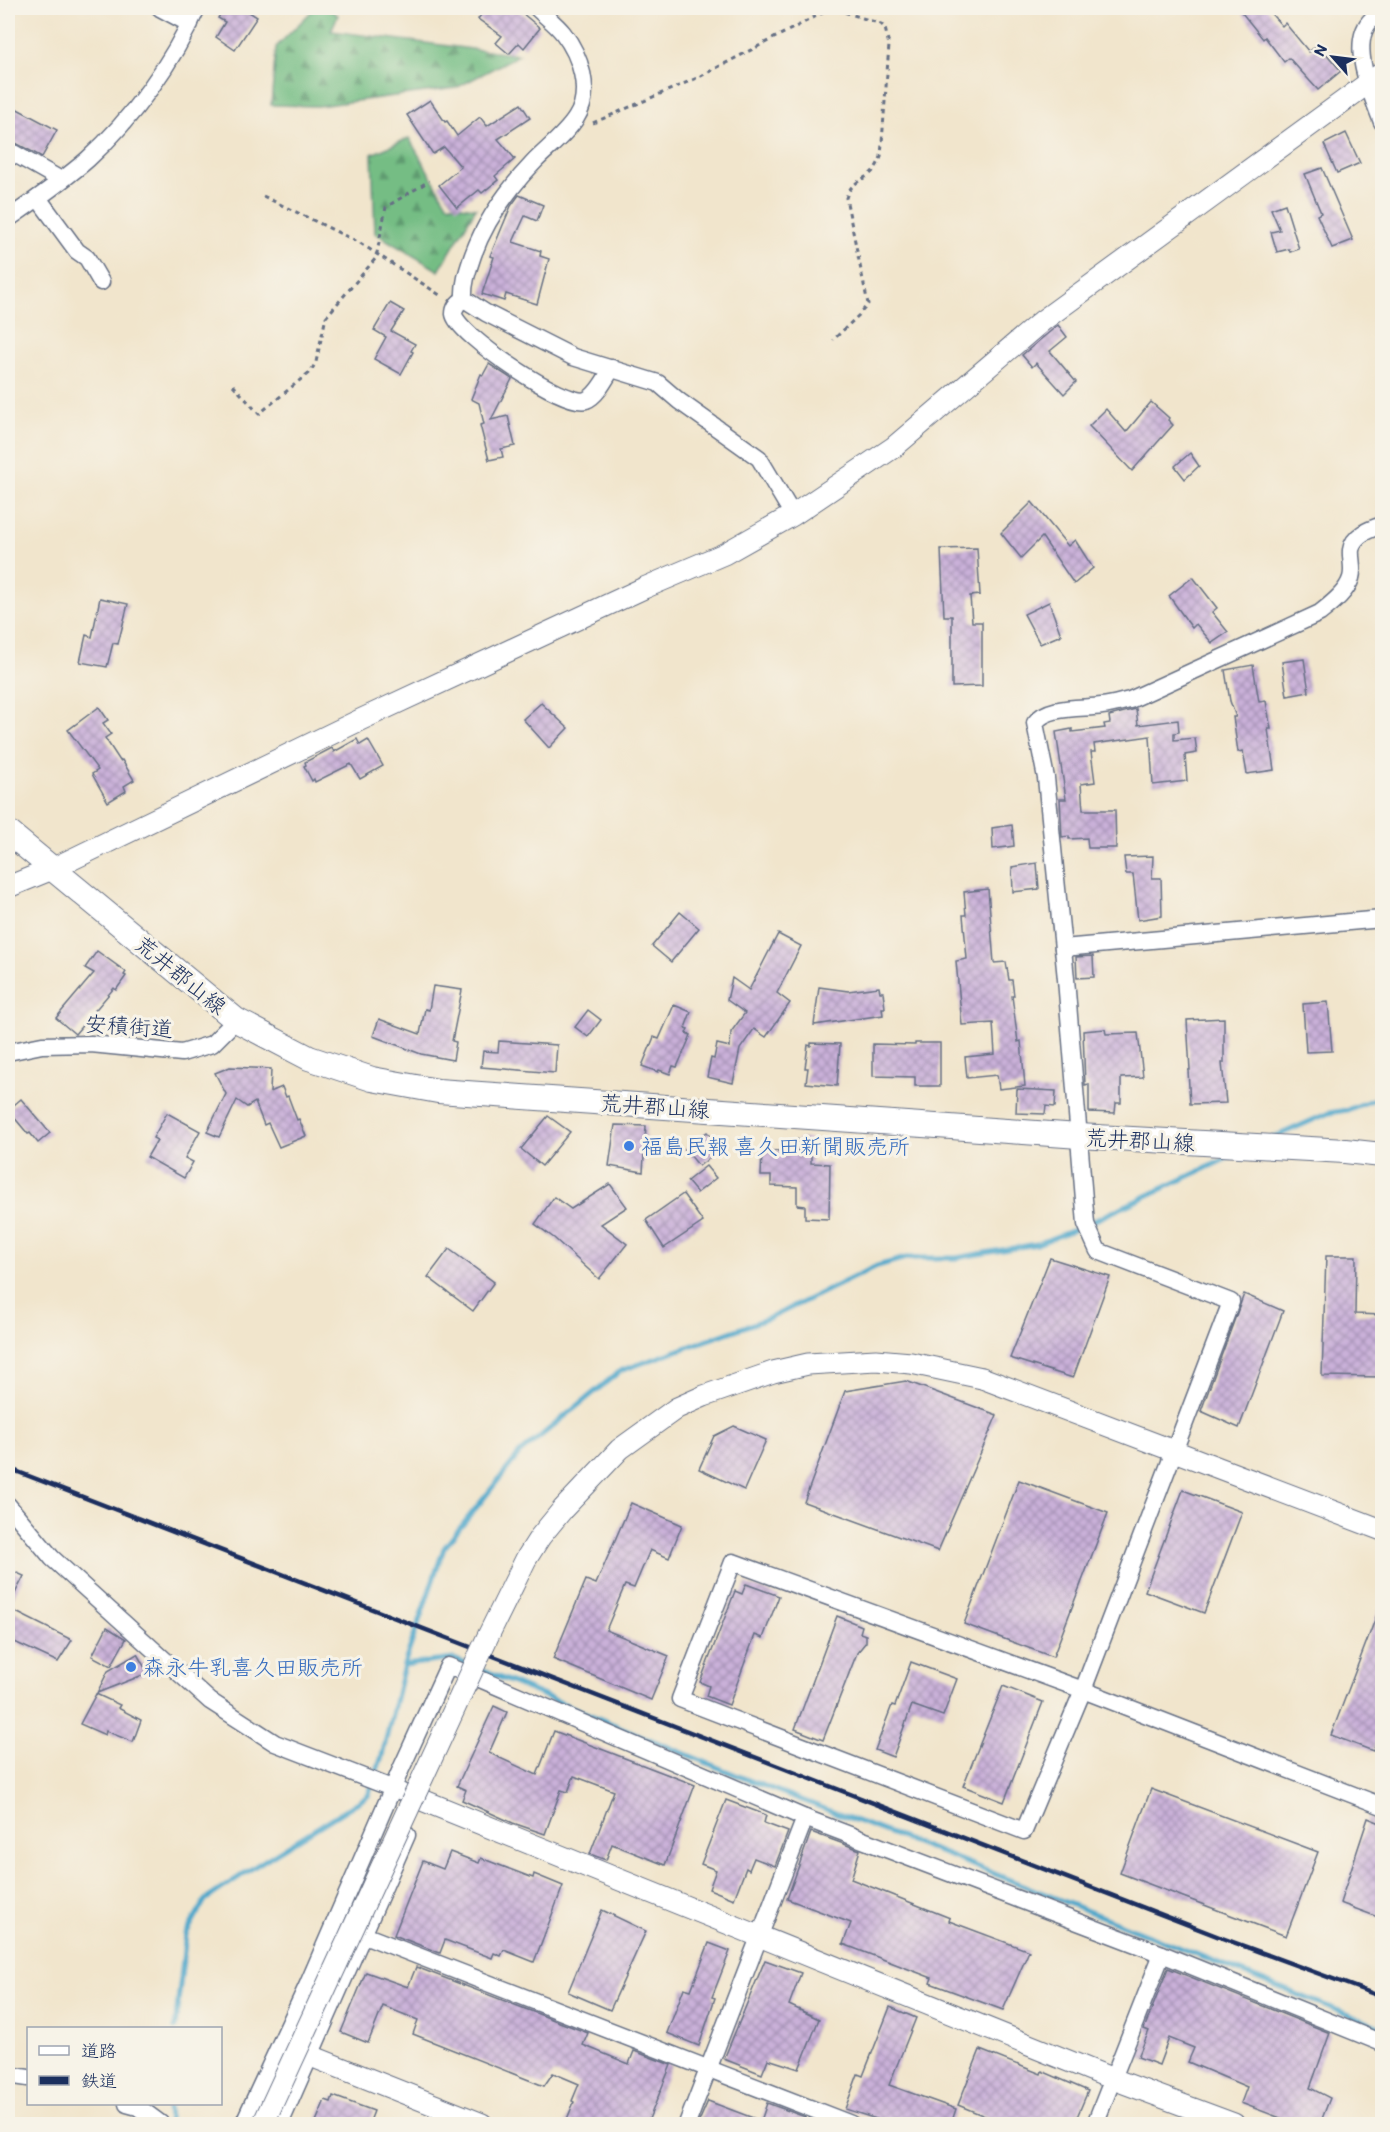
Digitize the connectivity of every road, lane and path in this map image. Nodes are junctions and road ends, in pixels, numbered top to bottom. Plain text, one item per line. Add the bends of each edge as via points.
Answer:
1 (160, 8) edge
2 (197, 8) edge
3 (537, 8) edge
4 (1383, 10) edge
5 (190, 24) junction
6 (1375, 78) edge
7 (573, 122) junction
8 (1383, 122) edge
9 (8, 150) edge
10 (61, 180) junction
11 (429, 181) dead end
12 (263, 196) dead end
13 (38, 198) junction
14 (8, 219) edge
15 (377, 254) junction
16 (101, 282) dead end
17 (461, 302) junction
18 (833, 340) dead end
19 (612, 368) junction
20 (233, 385) dead end
21 (793, 515) junction
22 (1383, 525) edge
23 (8, 832) edge
24 (52, 870) junction
25 (8, 887) edge
26 (1383, 920) edge
27 (1063, 948) junction
28 (236, 1020) junction
29 (8, 1052) edge
30 (1079, 1136) junction
31 (1383, 1155) edge
32 (1174, 1451) junction
33 (8, 1505) edge
34 (1383, 1530) edge
35 (472, 1676) junction
36 (1083, 1690) junction
37 (393, 1789) junction
38 (422, 1800) junction
39 (1383, 1806) edge
40 (805, 1818) junction
41 (364, 1935) junction
42 (759, 1936) junction
43 (1162, 1954) junction
44 (1383, 2043) edge
45 (311, 2056) junction
46 (708, 2068) junction
47 (8, 2075) edge
48 (27, 2078) edge
49 (1113, 2079) junction
50 (132, 2105) edge
51 (160, 2124) edge
52 (243, 2124) edge
53 (263, 2124) edge
54 (280, 2124) edge
55 (482, 2124) edge
56 (687, 2124) edge
57 (851, 2124) edge
58 (1095, 2124) edge
59 (1234, 2124) edge

1 - 5 street
2 - 5 street
3 - 7 street via 563,32 578,58 584,82 583,101
4 - 6 street via 1366,25 1360,44
5 - 10 street via 134,110
6 - 8 street
6 - 21 street via 1042,321 894,447
7 - 17 street via 512,187 493,214 478,240
7 - 18 path via 586,124 607,118 697,78 832,8 881,24 889,45 881,157 870,174 851,186 846,198 868,304
9 - 10 street
10 - 13 street
11 - 15 path via 386,207
12 - 15 path
13 - 14 street
13 - 16 street via 77,251 87,258
15 - 17 path
15 - 20 path via 326,317 316,362 308,375 259,414
17 - 19 street via 573,357
17 - 19 street via 454,313 457,322 494,354 533,381 576,400 585,401 594,395
19 - 21 street via 658,383 759,458
21 - 24 street via 724,554 360,720
22 - 27 street via 1353,541 1351,579 1320,613 1130,700 1039,717 1035,723 1046,778
23 - 24 main road, 荒井郡山線
24 - 25 street
24 - 28 main road, 荒井郡山線
26 - 27 street
27 - 30 street
28 - 29 street, 安積街道 via 212,1044 182,1053 91,1044 42,1045
28 - 30 main road, 荒井郡山線 via 309,1058 372,1079 438,1091
30 - 31 main road, 荒井郡山線
30 - 32 street via 1086,1224 1098,1251 1231,1302
32 - 34 street
32 - 36 street
32 - 53 street, bridge via 982,1378 876,1360 808,1364 773,1372 677,1408 620,1449 540,1536 526,1559
33 - 37 street via 52,1558 210,1701 275,1743
35 - 37 street via 448,1666
35 - 38 street
35 - 40 street
36 - 36 street via 734,1562 680,1699 1024,1831
36 - 39 street
37 - 38 street
37 - 52 street
38 - 41 street
38 - 42 street
40 - 42 street
40 - 43 street
41 - 45 street
41 - 46 street
42 - 46 street
42 - 49 street
43 - 44 street
43 - 49 street
45 - 54 street
45 - 55 street
46 - 56 street
46 - 57 street
47 - 48 street
49 - 58 street
49 - 59 street
50 - 51 street

